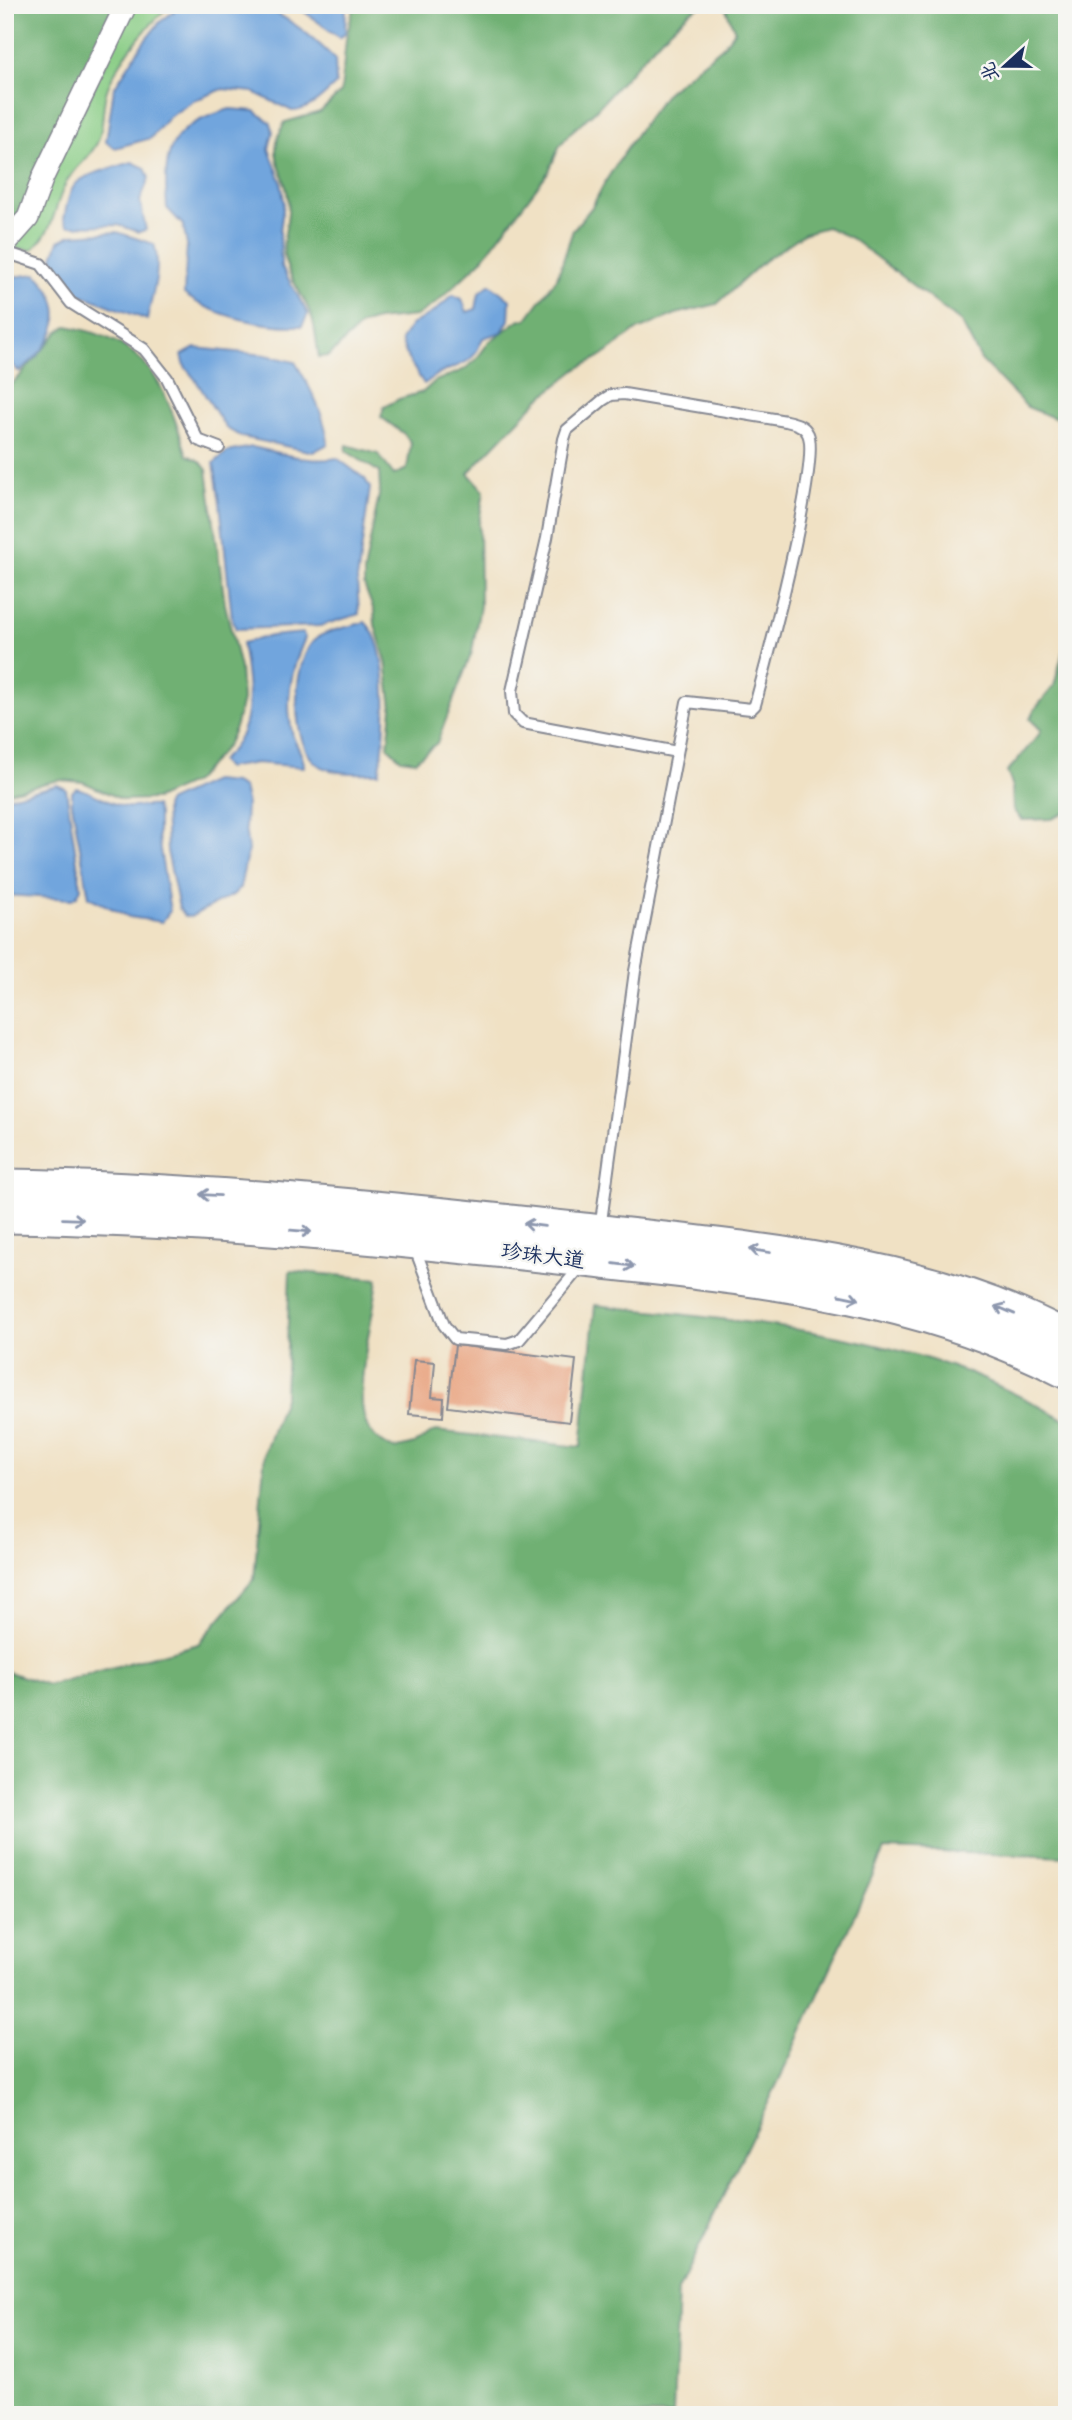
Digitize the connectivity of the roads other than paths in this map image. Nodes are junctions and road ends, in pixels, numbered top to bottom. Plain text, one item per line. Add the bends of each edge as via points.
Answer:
1 (126, 5) edge
2 (5, 244) edge
3 (5, 252) edge
4 (219, 447) dead end
5 (677, 752) junction
6 (5, 1186) edge
7 (5, 1216) edge
8 (412, 1240) junction
9 (592, 1246) junction
10 (1067, 1338) edge
11 (1067, 1372) edge

1 - 2 street via 43,177 28,218
3 - 4 lane via 41,264 71,303 144,349 167,378 198,440
5 - 5 lane via 687,702 751,709 755,705 794,545 810,442 802,426 786,421 611,395 567,430 564,439 512,691 514,714 523,723
5 - 9 lane via 635,971
9 -> 6 highway, 珍珠大道 via 392,1208
7 -> 8 highway, 珍珠大道
8 - 9 highway, 珍珠大道
8 - 9 lane via 444,1325 455,1339 507,1344 519,1340
10 -> 9 highway, 珍珠大道 via 998,1306 829,1262 752,1250
9 -> 11 highway, 珍珠大道 via 891,1306 987,1334

